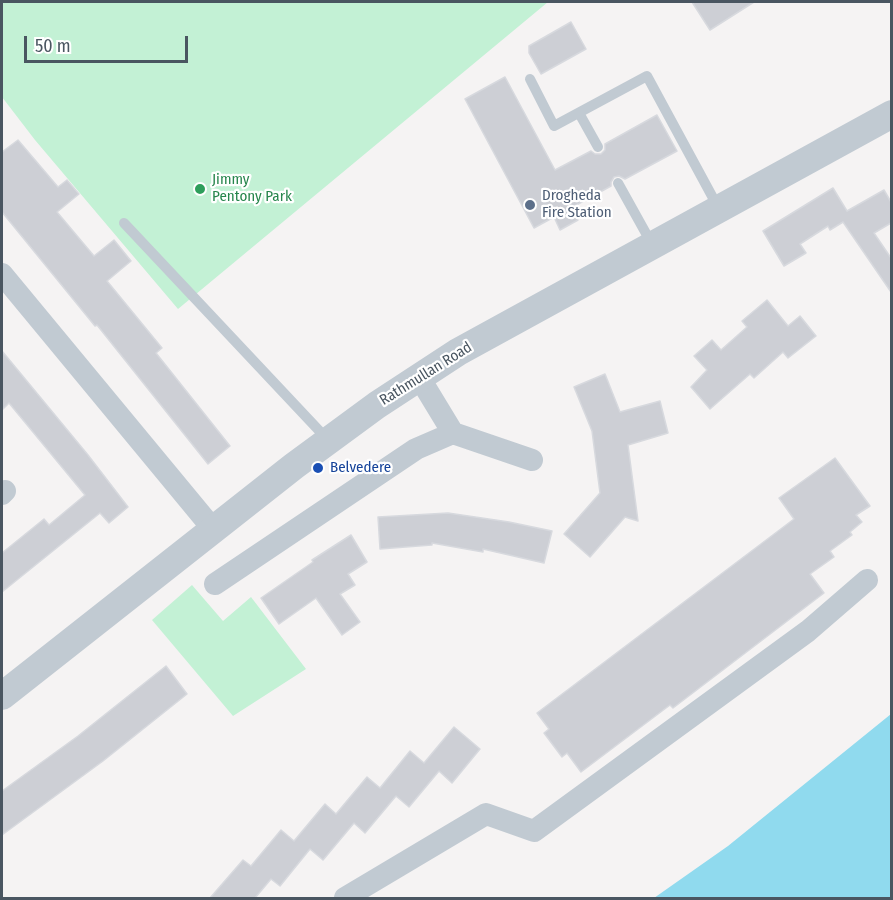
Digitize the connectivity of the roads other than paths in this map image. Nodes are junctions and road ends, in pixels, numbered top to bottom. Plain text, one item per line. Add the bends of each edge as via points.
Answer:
1 (530, 80) dead end
2 (579, 113) junction
3 (891, 114) edge
4 (598, 147) dead end
5 (618, 183) dead end
6 (719, 209) junction
7 (124, 223) dead end
8 (653, 246) junction
9 (2, 274) edge
10 (419, 377) junction
11 (453, 433) junction
12 (329, 440) junction
13 (532, 460) dead end
14 (213, 529) junction
15 (867, 580) dead end
16 (215, 584) dead end
17 (2, 696) edge
18 (345, 898) edge

1 - 2 lane via 554,126
2 - 4 lane
2 - 6 lane via 647,76
3 - 6 street, Rathmullan Road
5 - 8 lane
6 - 8 street, Rathmullan Road
7 - 12 lane
8 - 10 street, Rathmullan Road
9 - 14 street
10 - 11 street
10 - 12 street, Rathmullan Road
11 - 13 street
11 - 16 street via 416,449
12 - 14 street, Rathmullan Road
14 - 17 street, Rathmullan Road
15 - 18 street via 808,631 534,831 486,814

